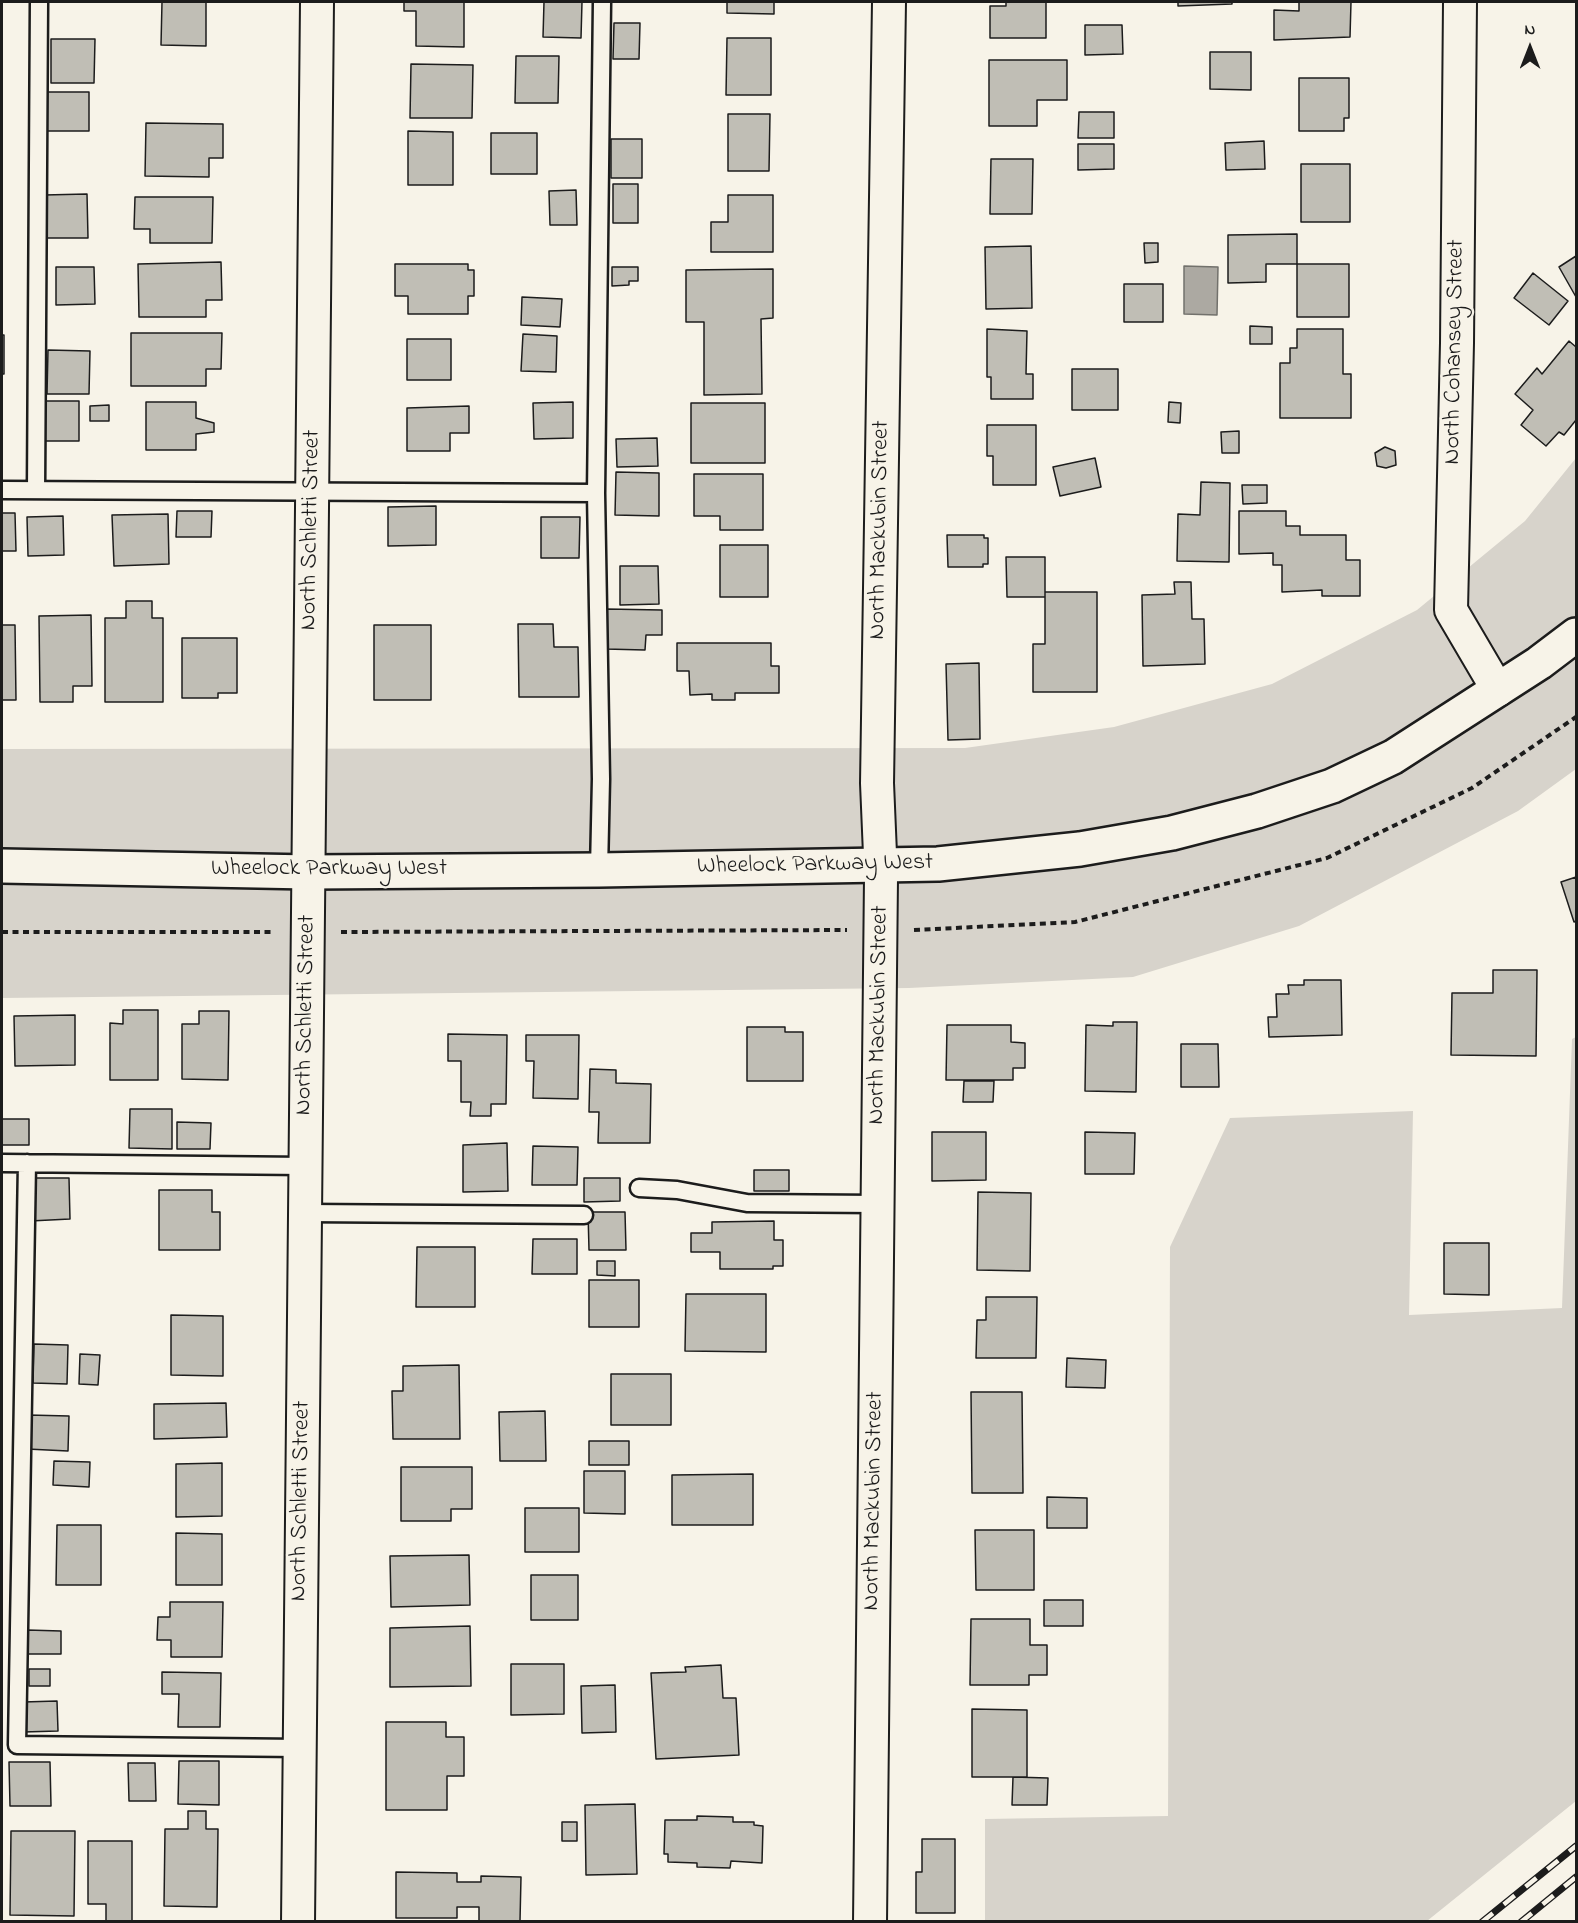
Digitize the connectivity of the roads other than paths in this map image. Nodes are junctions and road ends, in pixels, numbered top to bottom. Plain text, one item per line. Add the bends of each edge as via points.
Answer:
1 (39, 2) edge
2 (317, 2) edge
3 (602, 2) edge
4 (889, 2) edge
5 (1460, 2) edge
6 (2, 490) edge
7 (36, 490) junction
8 (312, 493) junction
9 (596, 493) junction
10 (1576, 635) edge
11 (1498, 690) junction
12 (881, 864) junction
13 (2, 866) edge
14 (599, 870) junction
15 (309, 872) junction
16 (2, 1163) edge
17 (27, 1163) junction
18 (306, 1166) junction
19 (639, 1188) dead end
20 (878, 1204) junction
21 (305, 1213) junction
22 (584, 1215) dead end
23 (300, 1748) junction
24 (298, 1922) edge
25 (870, 1922) edge

1 - 7 lane
2 - 8 street, North Schletti Street
3 - 9 lane
4 - 12 street, North Mackubin Street via 877,783
5 - 11 street, North Cohansey Street via 1451,610
6 - 7 lane
7 - 8 lane
8 - 9 lane
8 - 15 street, North Schletti Street
9 - 14 lane
10 - 11 street, Wheelock Parkway West
11 - 12 street, Wheelock Parkway West via 1393,757 1332,786 1257,811 1172,833 1080,849 938,864
12 - 14 street, Wheelock Parkway West
12 - 20 street, North Mackubin Street
13 - 15 street, Wheelock Parkway West
14 - 15 street, Wheelock Parkway West
15 - 18 street, North Schletti Street
16 - 17 lane
17 - 18 lane
17 - 23 lane via 17,1745
18 - 21 street, North Schletti Street
19 - 20 lane via 677,1190 747,1203
20 - 25 street, North Mackubin Street
21 - 22 lane
21 - 23 street, North Schletti Street
23 - 24 street, North Schletti Street

